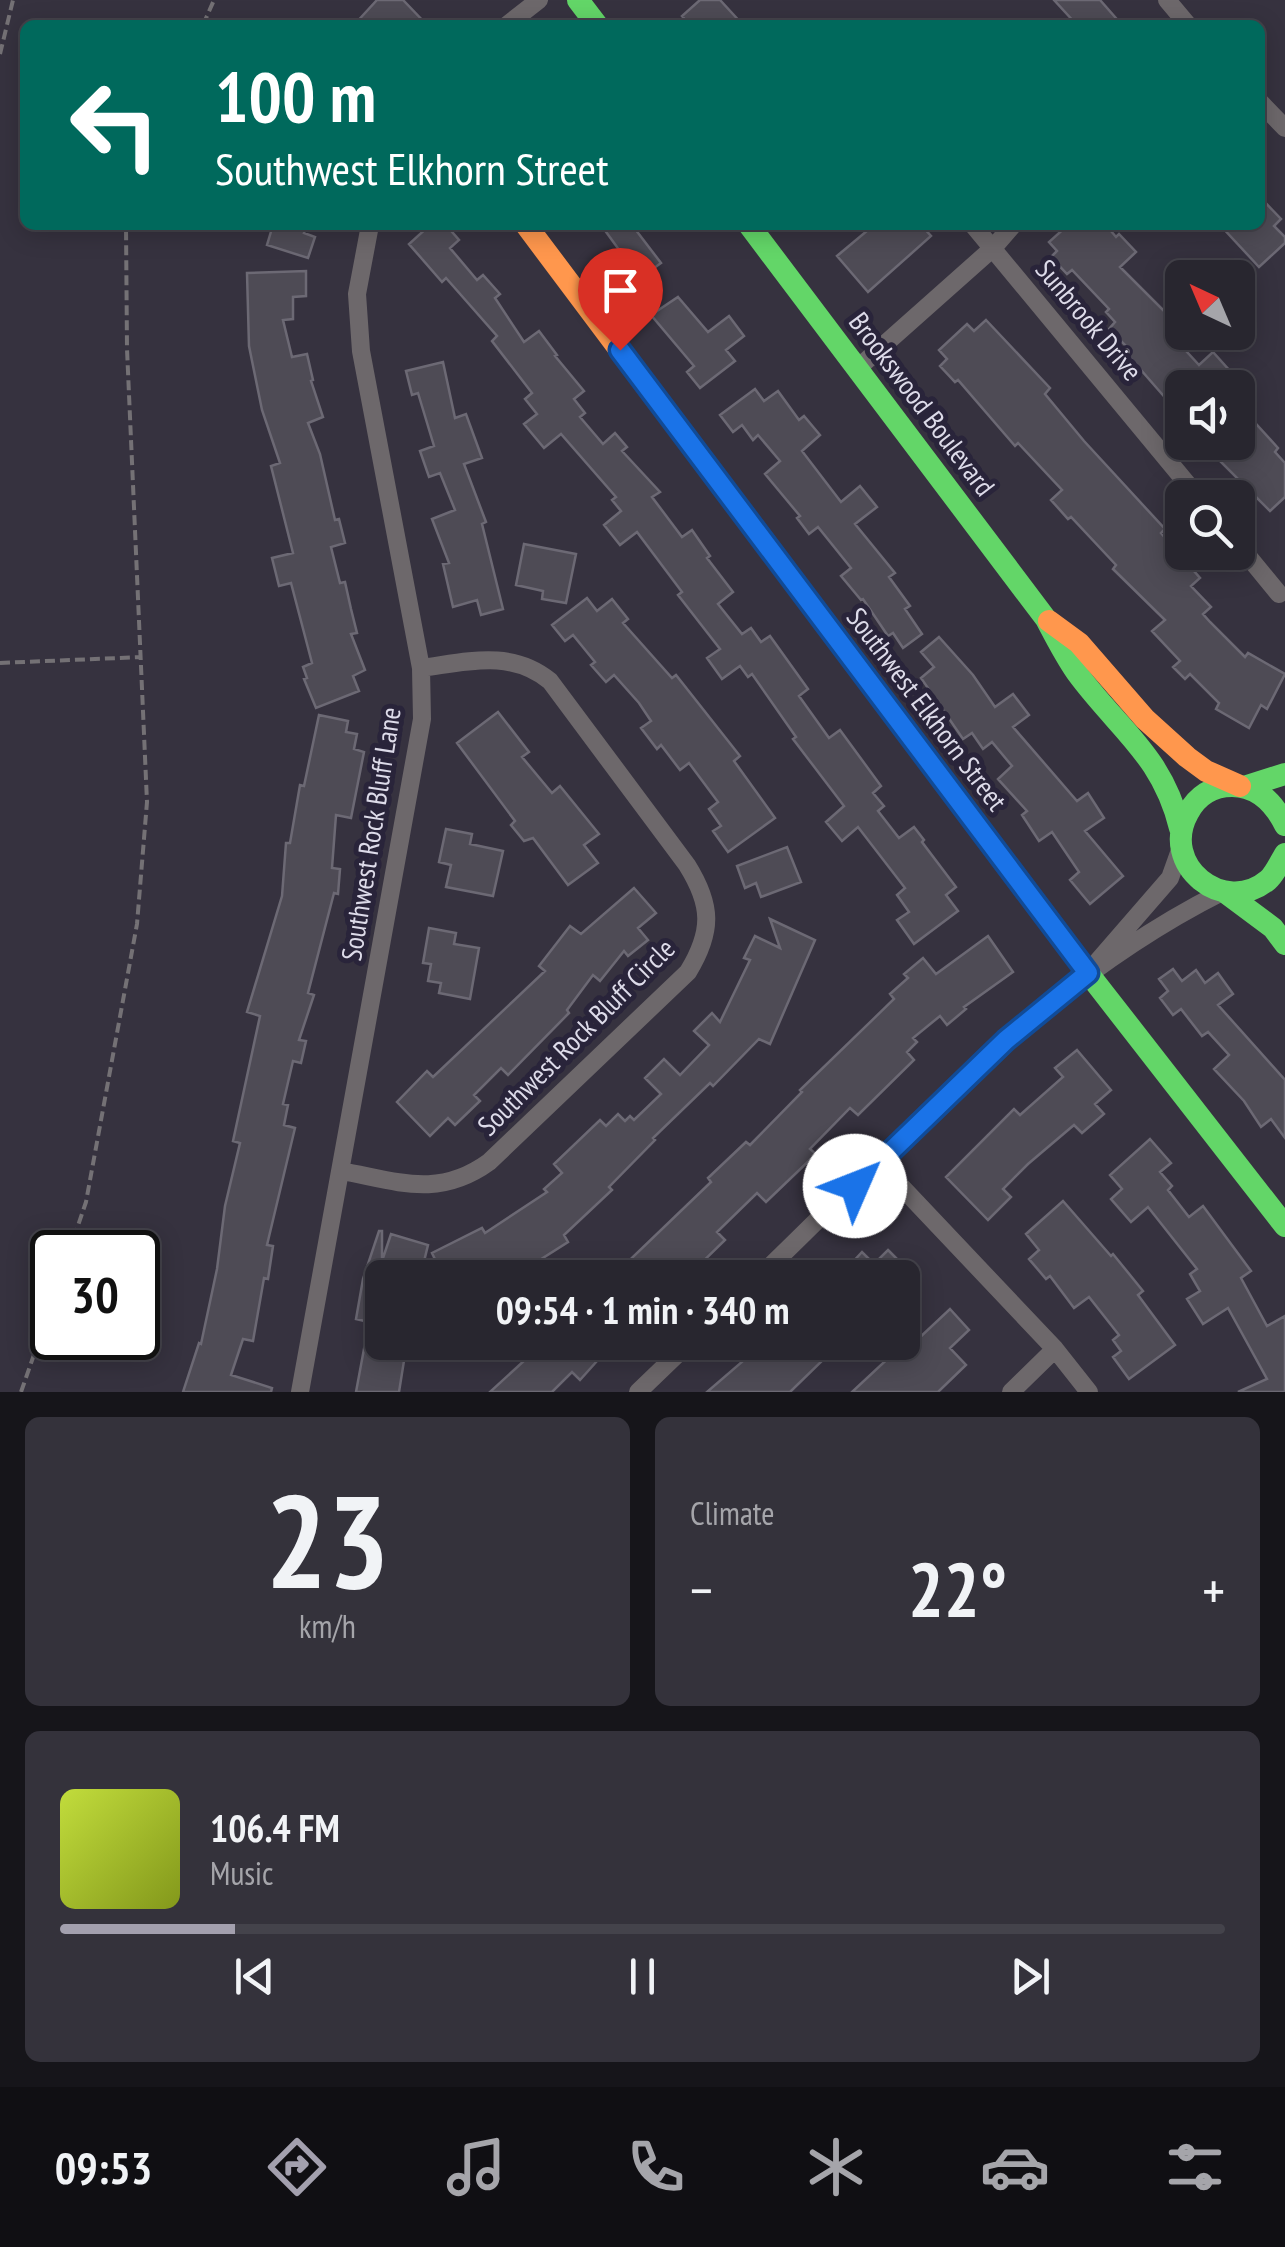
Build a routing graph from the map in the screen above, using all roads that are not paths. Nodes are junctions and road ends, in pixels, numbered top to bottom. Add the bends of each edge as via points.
1 (539, 0) edge
2 (1167, 0) edge
3 (513, 20) edge
4 (1184, 20) edge
5 (1265, 107) edge
6 (1285, 128) edge
7 (369, 230) edge
8 (530, 230) edge
9 (753, 230) edge
10 (977, 230) edge
11 (1009, 230) edge
12 (993, 248) junction
13 (858, 368) junction
14 (1184, 480) edge
15 (1255, 565) edge
16 (1279, 594) dead end
17 (1046, 619) junction
18 (421, 668) junction
19 (1285, 774) edge
20 (1242, 786) junction
21 (1285, 825) edge
22 (1180, 839) junction
23 (1284, 868) edge
24 (1224, 892) junction
25 (1285, 944) edge
26 (1088, 973) junction
27 (879, 1163) junction
28 (341, 1171) junction
29 (1285, 1226) edge
30 (777, 1260) edge
31 (1055, 1349) junction
32 (671, 1360) edge
33 (300, 1392) edge
34 (638, 1392) edge
35 (1011, 1392) edge
36 (1089, 1392) edge

1 - 3 street
2 - 4 street
5 - 6 street
7 - 18 street, Southwest Rock Bluff Lane via 356,294 361,351
8 - 26 street, Southwest Elkhorn Street
9 - 13 street, Brookswood Boulevard
10 - 12 street, Sunbrook Drive
11 - 12 street
12 - 13 street
12 - 14 street, Sunbrook Drive
13 - 17 street, Brookswood Boulevard
15 - 16 street
17 - 20 street, Brookswood Boulevard via 1079,643 1187,757
17 - 22 street, Brookswood Boulevard via 1064,656 1164,776 1176,800
18 - 28 street, Southwest Rock Bluff Lane via 422,719
18 - 28 street, Southwest Rock Bluff Circle via 514,661 550,682 687,864 702,894 707,927 688,972 470,1176 424,1186
19 - 20 street
20 - 21 street, Brookswood Boulevard via 1268,798
20 - 22 street via 1224,786 1196,800
22 - 24 street via 1185,865 1196,879
22 - 26 street via 1170,878
23 - 24 street via 1258,888
24 - 25 street
24 - 26 street
26 - 27 street via 1006,1040
26 - 29 street, Southwest Elkhorn Street
27 - 30 street
27 - 31 street
28 - 33 street, Southwest Rock Bluff Lane
31 - 35 street
31 - 36 street
32 - 34 street

